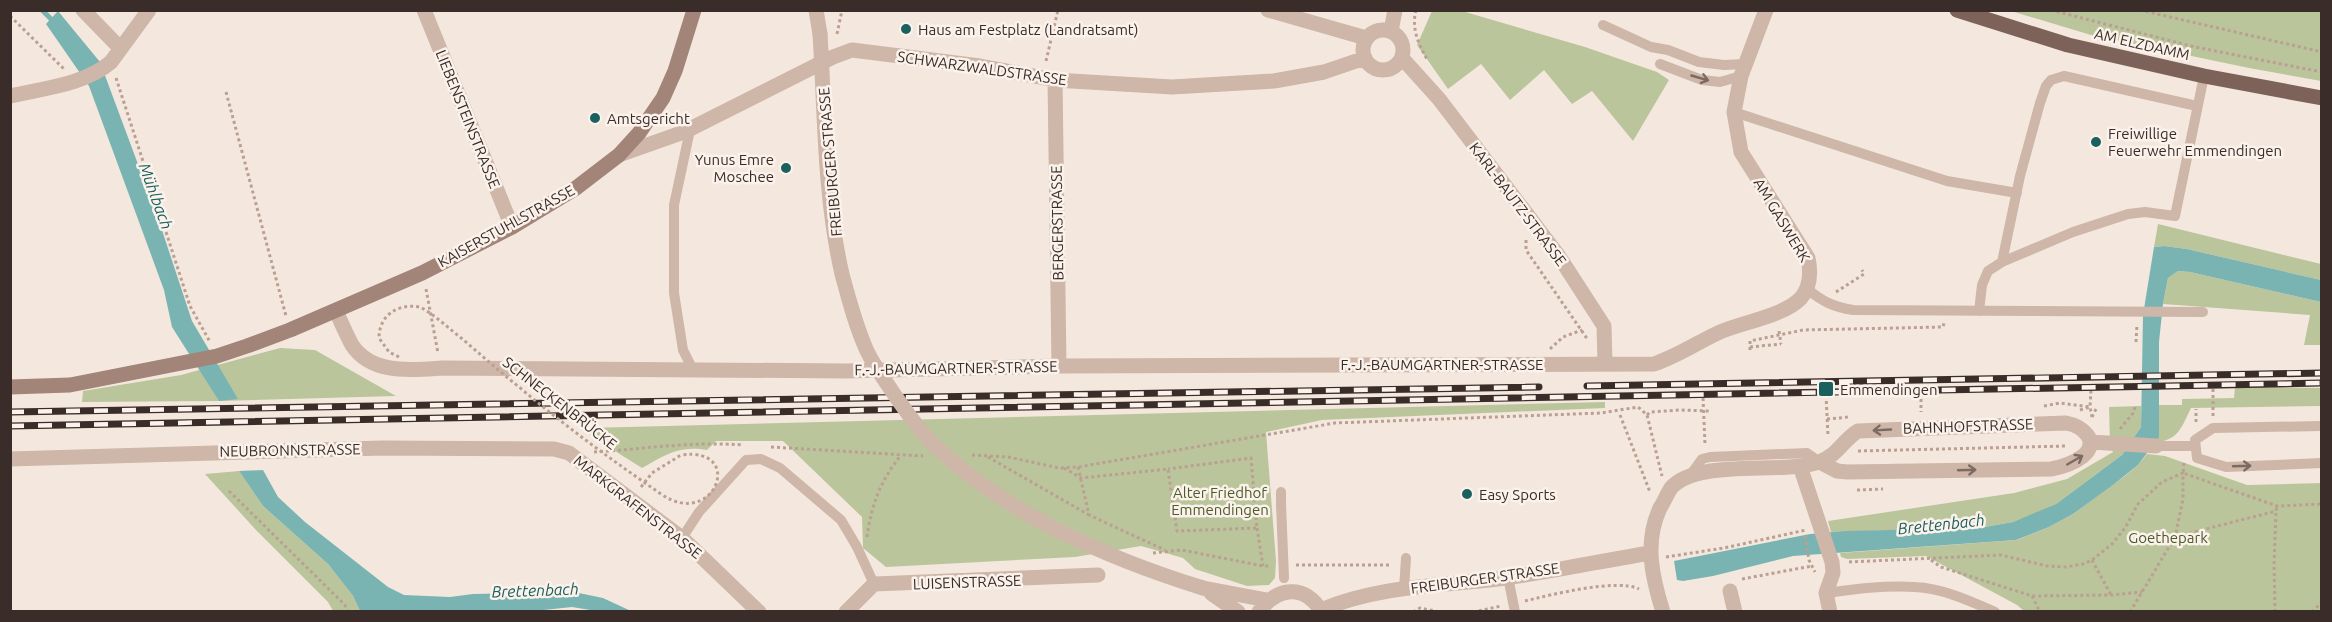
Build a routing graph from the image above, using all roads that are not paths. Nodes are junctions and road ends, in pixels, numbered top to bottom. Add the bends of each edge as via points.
1 (83, 10) edge
2 (149, 10) edge
3 (424, 10) edge
4 (1268, 10) edge
5 (1395, 10) edge
6 (1957, 10) edge
7 (815, 11) edge
8 (1762, 12) edge
9 (695, 13) edge
10 (1603, 25) dead end
11 (1391, 31) junction
12 (1366, 38) junction
13 (120, 48) junction
14 (1365, 58) junction
15 (1402, 58) junction
16 (1660, 64) dead end
17 (1743, 70) junction
18 (2204, 76) junction
19 (1049, 79) junction
20 (10, 96) edge
21 (2322, 98) edge
22 (2197, 106) junction
23 (1734, 112) junction
24 (690, 130) junction
25 (619, 155) junction
26 (2016, 193) junction
27 (512, 227) junction
28 (2002, 262) junction
29 (1807, 289) junction
30 (336, 311) junction
31 (1979, 311) junction
32 (2204, 312) dead end
33 (1605, 363) junction
34 (1059, 366) junction
35 (693, 370) junction
36 (10, 387) edge
37 (2322, 426) edge
38 (2090, 444) junction
39 (2156, 446) joint
40 (2194, 447) junction
41 (1844, 448) junction
42 (569, 453) joint
43 (10, 459) edge
44 (1820, 462) junction
45 (2322, 464) edge
46 (1800, 466) junction
47 (1848, 472) junction
48 (1689, 477) junction
49 (1281, 492) dead end
50 (682, 538) junction
51 (1651, 557) junction
52 (1406, 558) dead end
53 (1098, 575) dead end
54 (1508, 577) junction
55 (874, 585) junction
56 (1285, 585) junction
57 (1203, 588) junction
58 (1404, 589) junction
59 (1730, 591) road end
60 (1826, 592) junction
61 (1661, 605) edge
62 (1263, 606) edge
63 (1514, 608) edge
64 (1321, 611) edge
65 (759, 612) edge
66 (846, 612) edge
67 (1238, 612) edge
68 (1735, 612) edge
69 (1830, 612) edge
70 (1995, 612) edge

1 - 13 street
2 - 13 street
3 - 27 street, LIEBENSTEINSTRASSE
4 - 12 street
5 - 11 street
6 - 18 main road, AM ELZDAMM via 2068,45
7 - 57 street, FREIBURGER STRASSE, bridge via 820,34 832,214 840,261 855,320 885,382 933,444 1013,505 1054,529 1149,572
8 - 17 street, AM GASWERK
9 - 25 main road, KAISERSTUHLSTRASSE via 663,98
10 - 17 lane via 1651,47
11 - 12 street via 1381,29
11 - 15 street via 1402,42
12 - 14 street
13 - 20 street via 108,65 79,80
14 - 15 street via 1378,69 1398,64
14 - 19 street, SCHWARZWALDSTRASSE via 1323,72 1274,81 1172,87
15 - 33 street, KARL-BAUTZ-STRASSE via 1420,75 1527,213 1587,298 1604,326
16 -> 17 lane via 1702,80 1720,82
17 - 23 street, AM GASWERK
18 - 21 main road, AM ELZDAMM
18 - 22 lane
19 - 24 street, SCHWARZWALDSTRASSE via 852,50
19 - 34 street, BERGERSTRASSE
22 - 26 lane via 2058,76 2046,86 2040,102
22 - 28 lane via 2175,216 2128,214
23 - 26 lane via 1947,181
23 - 29 street, AM GASWERK via 1741,152 1808,258
24 - 25 street, SCHWARZWALDSTRASSE
24 - 35 lane via 674,205 674,293 683,350
25 - 27 main road, KAISERSTUHLSTRASSE via 576,188
26 - 28 lane
27 - 30 main road, KAISERSTUHLSTRASSE
28 - 31 lane via 1988,271
29 - 31 lane via 1836,308
29 - 33 street via 1789,308 1722,331 1669,359 1654,364
30 - 35 street, F.-J.-BAUMGARTNER-STRASSE via 353,346 387,369
30 - 36 main road, KAISERSTUHLSTRASSE via 217,356 70,385
31 - 32 lane
33 - 34 street, F.-J.-BAUMGARTNER-STRASSE
34 - 35 street, F.-J.-BAUMGARTNER-STRASSE
37 - 40 lane via 2212,428 2195,440
38 - 39 street
38 -> 41 street, BAHNHOFSTRASSE via 2088,435 2066,423 2002,426 1920,422 1858,431
47 -> 38 street via 2051,469 2081,457
39 - 40 lane
40 -> 45 lane via 2197,458 2226,467
41 - 44 street, BAHNHOFSTRASSE
41 - 47 street
42 - 43 street, NEUBRONNSTRASSE via 554,449 383,448
42 - 50 street, MARKGRAFENSTRASSE
44 - 46 street, BAHNHOFSTRASSE
44 - 47 street
44 - 48 lane via 1807,453 1710,457 1702,459
46 - 48 street, BAHNHOFSTRASSE via 1721,470
46 - 60 street via 1831,559 1833,573
48 - 51 street, BAHNHOFSTRASSE via 1679,481 1658,513 1650,538
49 - 56 lane, bridge
50 - 55 lane via 699,512 746,460 760,459 780,468 841,520
50 - 65 street, MARKGRAFENSTRASSE
51 - 54 street, FREIBURGER STRASSE
51 - 61 street, BAHNHOFSTRASSE
52 - 58 lane
53 - 55 street, LUISENSTRASSE
54 - 58 street, FREIBURGER STRASSE
54 - 63 lane
55 - 66 street
56 - 62 street
56 - 64 street via 1306,596
57 - 62 street, FREIBURGER STRASSE
57 - 67 street, FREIBURGER STRASSE
58 - 64 street, FREIBURGER STRASSE via 1349,599
59 - 68 street
60 - 69 street
60 - 70 lane via 1917,587 1959,597

